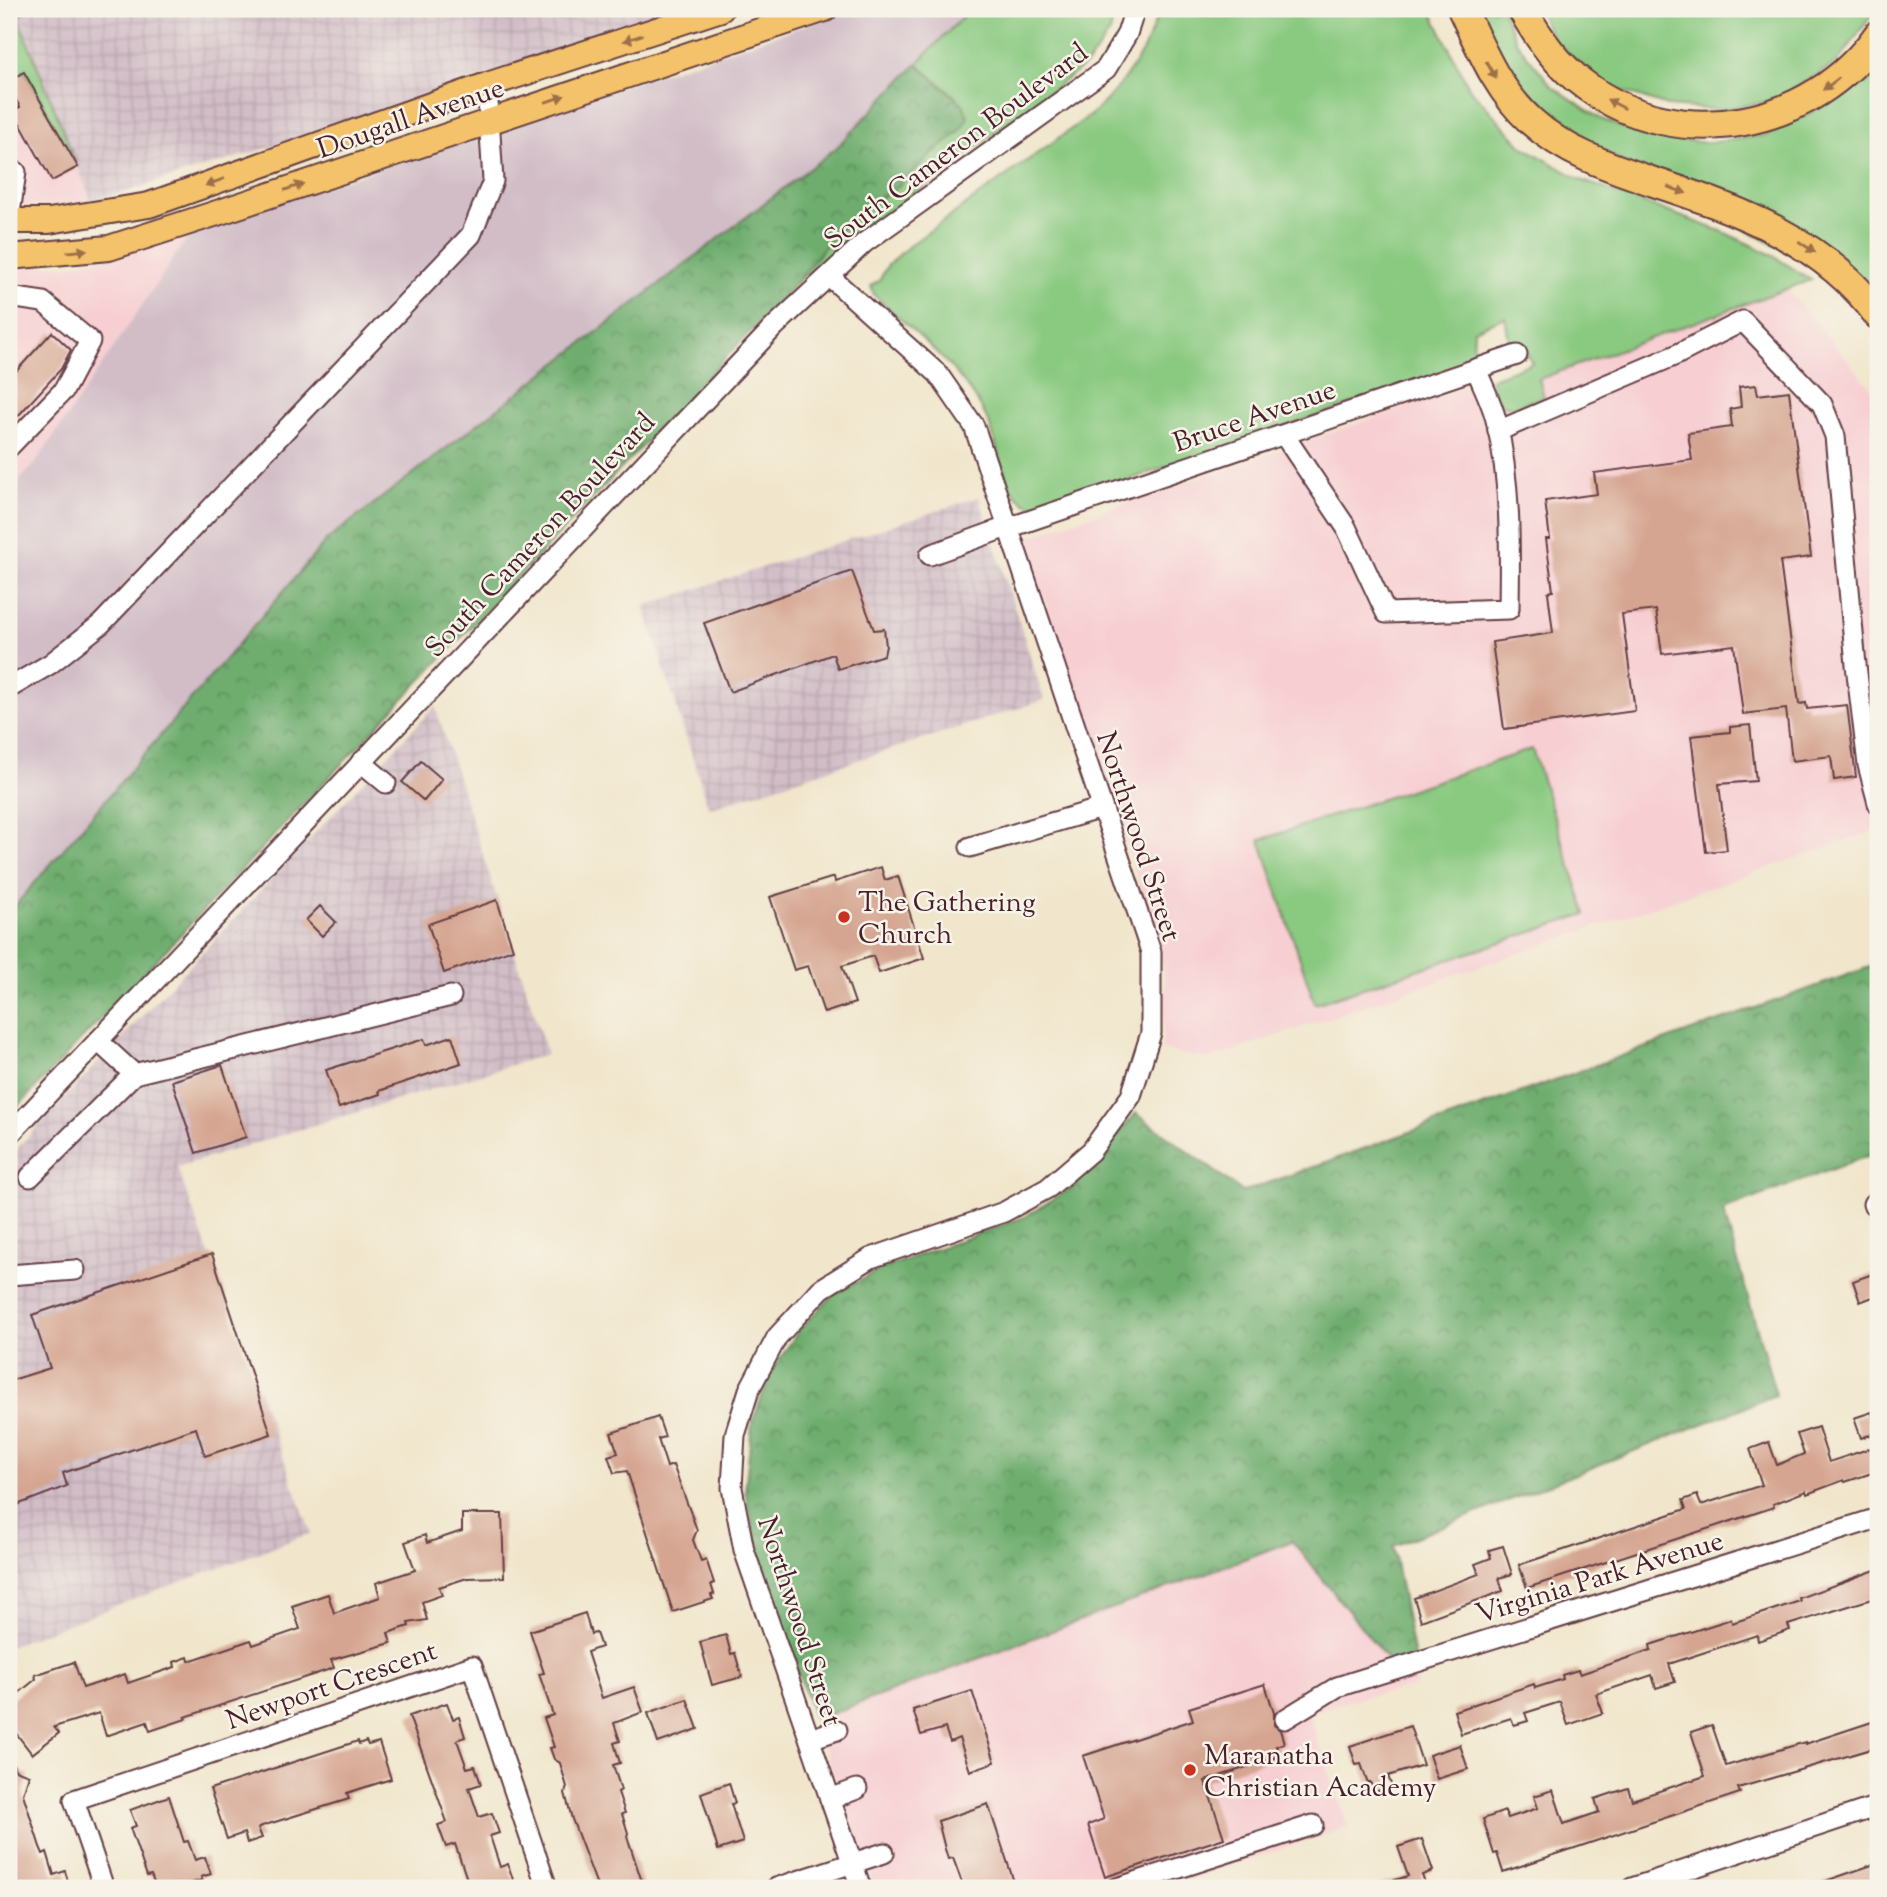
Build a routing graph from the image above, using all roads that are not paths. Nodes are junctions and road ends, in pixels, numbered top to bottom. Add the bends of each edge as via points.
1 (721, 9) edge
2 (825, 9) edge
3 (1135, 9) edge
4 (1462, 9) edge
5 (1522, 9) edge
6 (1878, 35) edge
7 (487, 85) junction
8 (490, 121) junction
9 (16, 172) dead end
10 (9, 220) edge
11 (9, 257) edge
12 (829, 276) junction
13 (9, 297) edge
14 (1878, 315) edge
15 (1517, 355) dead end
16 (1476, 369) junction
17 (1498, 431) junction
18 (1284, 435) junction
19 (9, 447) edge
20 (1008, 528) junction
21 (930, 555) dead end
22 (9, 688) edge
23 (361, 762) junction
24 (386, 783) dead end
25 (1878, 803) edge
26 (1102, 808) junction
27 (970, 848) dead end
28 (451, 996) dead end
29 (98, 1041) junction
30 (134, 1074) junction
31 (9, 1135) edge
32 (30, 1177) dead end
33 (75, 1270) dead end
34 (9, 1275) edge
35 (1878, 1518) edge
36 (1285, 1719) dead end
37 (837, 1730) dead end
38 (810, 1739) junction
39 (857, 1789) dead end
40 (831, 1799) junction
41 (1878, 1806) edge
42 (1312, 1825) dead end
43 (884, 1853) dead end
44 (853, 1863) junction
45 (104, 1888) edge
46 (547, 1888) edge
47 (776, 1888) edge
48 (862, 1888) edge
49 (1117, 1888) edge
50 (1632, 1888) edge

1 -> 7 main road, Dougall Avenue
8 -> 2 main road, Dougall Avenue
3 - 12 street, South Cameron Boulevard via 1127,34 1106,69 864,243
4 -> 14 highway via 1497,80 1550,137 1597,162 1706,199 1788,236 1840,273
6 -> 5 highway via 1841,76 1804,102 1737,124 1693,125 1626,109 1587,87 1551,54
7 - 8 street
7 -> 10 main road, Dougall Avenue via 149,205 48,221
11 -> 8 main road, Dougall Avenue via 109,248
8 - 22 street via 493,181 471,235 101,624 50,664
9 - 10 street
12 - 20 street, Northwood Street via 938,374 974,426
12 - 23 street, South Cameron Boulevard via 775,326
13 - 19 street via 43,302 90,341 64,390
15 - 16 street, Bruce Avenue
16 - 17 street
16 - 18 street, Bruce Avenue
17 - 18 street via 1510,526 1508,609 1385,613 1346,527
17 - 25 street via 1676,355 1743,321 1822,404 1835,436 1856,665 1868,765
18 - 20 street, Bruce Avenue
20 - 21 street, Bruce Avenue
20 - 26 street, Northwood Street
23 - 24 street
23 - 29 street, South Cameron Boulevard
26 - 27 street
26 - 38 street, Northwood Street via 1151,952 1151,1033 1131,1096 1091,1151 1048,1188 1004,1212 871,1258 821,1289 777,1336 749,1390 735,1435 732,1488 744,1550
28 - 30 street
29 - 30 street
29 - 31 street, South Cameron Boulevard
30 - 32 street
33 - 34 street
35 - 36 street, Virginia Park Avenue via 1336,1687
37 - 38 street
38 - 40 street, Northwood Street
39 - 40 street
40 - 44 street, Northwood Street
41 - 50 street
42 - 49 street
43 - 44 street
44 - 47 street
44 - 48 street, Northwood Street
45 - 46 street, Newport Crescent via 74,1800 472,1666

